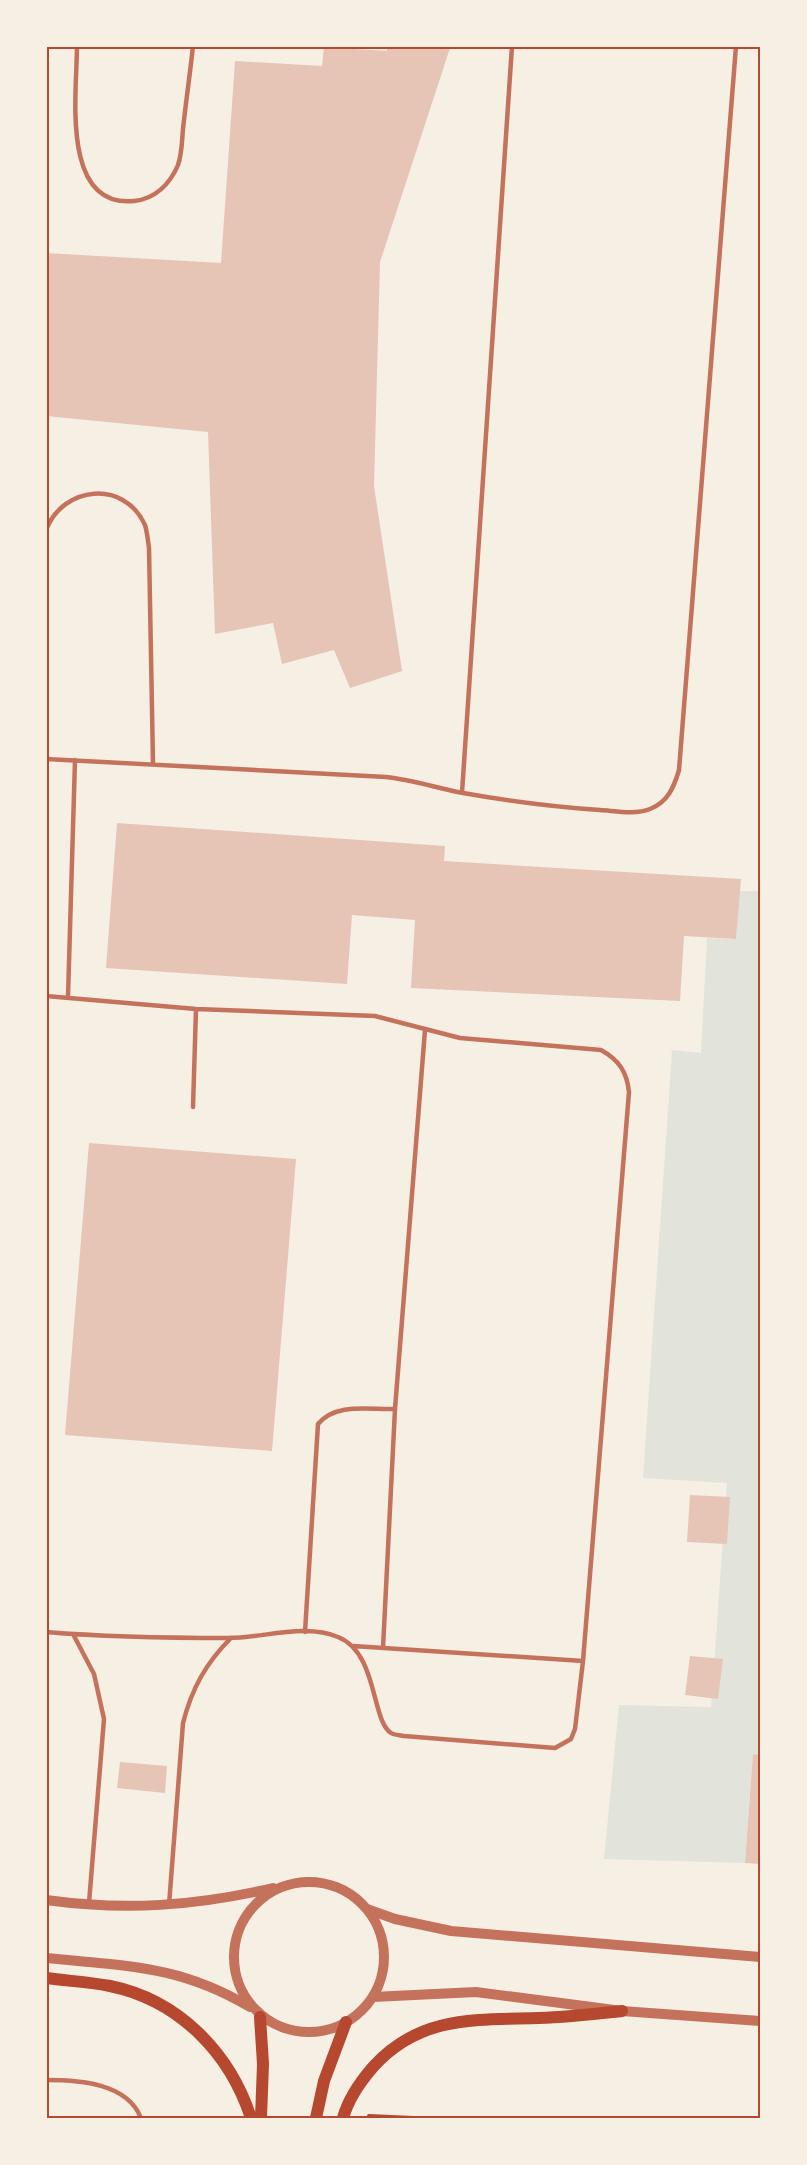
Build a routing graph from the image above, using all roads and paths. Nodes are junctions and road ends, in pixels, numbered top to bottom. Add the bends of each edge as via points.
1 (77, 46) edge
2 (193, 46) edge
3 (512, 46) edge
4 (736, 46) edge
5 (46, 530) edge
6 (46, 759) edge
7 (75, 760) junction
8 (153, 763) junction
9 (462, 793) junction
10 (46, 996) edge
11 (68, 997) junction
12 (196, 1009) junction
13 (426, 1029) junction
14 (193, 1107) dead end
15 (395, 1409) junction
16 (46, 1632) edge
17 (305, 1632) junction
18 (73, 1634) junction
19 (231, 1638) junction
20 (353, 1646) junction
21 (383, 1648) junction
22 (583, 1661) junction
23 (282, 1886) junction
24 (46, 1900) edge
25 (89, 1906) junction
26 (169, 1906) junction
27 (368, 1909) junction
28 (760, 1957) edge
29 (46, 1958) edge
30 (46, 1978) edge
31 (373, 1998) junction
32 (622, 2011) junction
33 (257, 2013) junction
34 (760, 2020) edge
35 (346, 2022) junction
36 (46, 2080) edge
37 (344, 2116) edge
38 (141, 2118) edge
39 (250, 2118) edge
40 (261, 2118) edge
41 (316, 2118) edge
42 (414, 2118) edge

1 - 2 lane via 78,152 83,172 95,189 113,199 134,201 154,195 170,181 179,162
3 - 9 lane
4 - 9 lane via 679,770 674,786 664,801 649,810 633,812
5 - 8 lane via 52,517 68,501 90,493 112,495 132,506 145,525 149,548
6 - 7 lane
7 - 8 lane
7 - 11 lane
8 - 9 lane via 386,777
10 - 11 lane
11 - 12 lane
12 - 13 lane via 375,1016
12 - 14 lane
13 - 15 lane
13 - 22 lane via 496,1043 601,1050 618,1062 628,1079
15 - 17 lane via 335,1410 318,1424
15 - 21 lane
16 - 18 lane
17 - 19 lane
17 - 20 lane via 322,1632
18 - 19 lane
18 - 25 lane via 94,1674 104,1719
19 - 26 lane via 199,1676 183,1723
20 - 21 lane
20 - 22 lane via 373,1683 383,1724 391,1733 555,1748 571,1739 575,1729
21 - 22 lane
23 - 26 street
23 - 27 street via 300,1882 337,1887
23 - 33 street via 248,1912 238,1931 235,1973 242,1993
24 - 25 street
25 - 26 street
27 - 28 street via 451,1931
27 - 31 street via 383,1942 381,1980
29 - 33 street via 172,1972 201,1981
30 - 39 main road via 110,1986 168,2009 193,2027 220,2058 232,2074
31 - 32 street via 476,1992
31 - 35 street
32 - 34 street
32 - 37 main road via 441,2024 410,2036 384,2055 362,2079
33 - 35 street via 286,2030 306,2033
33 - 40 main road via 263,2064
35 - 41 main road via 327,2071
36 - 38 lane via 108,2087 125,2097
37 - 42 path

